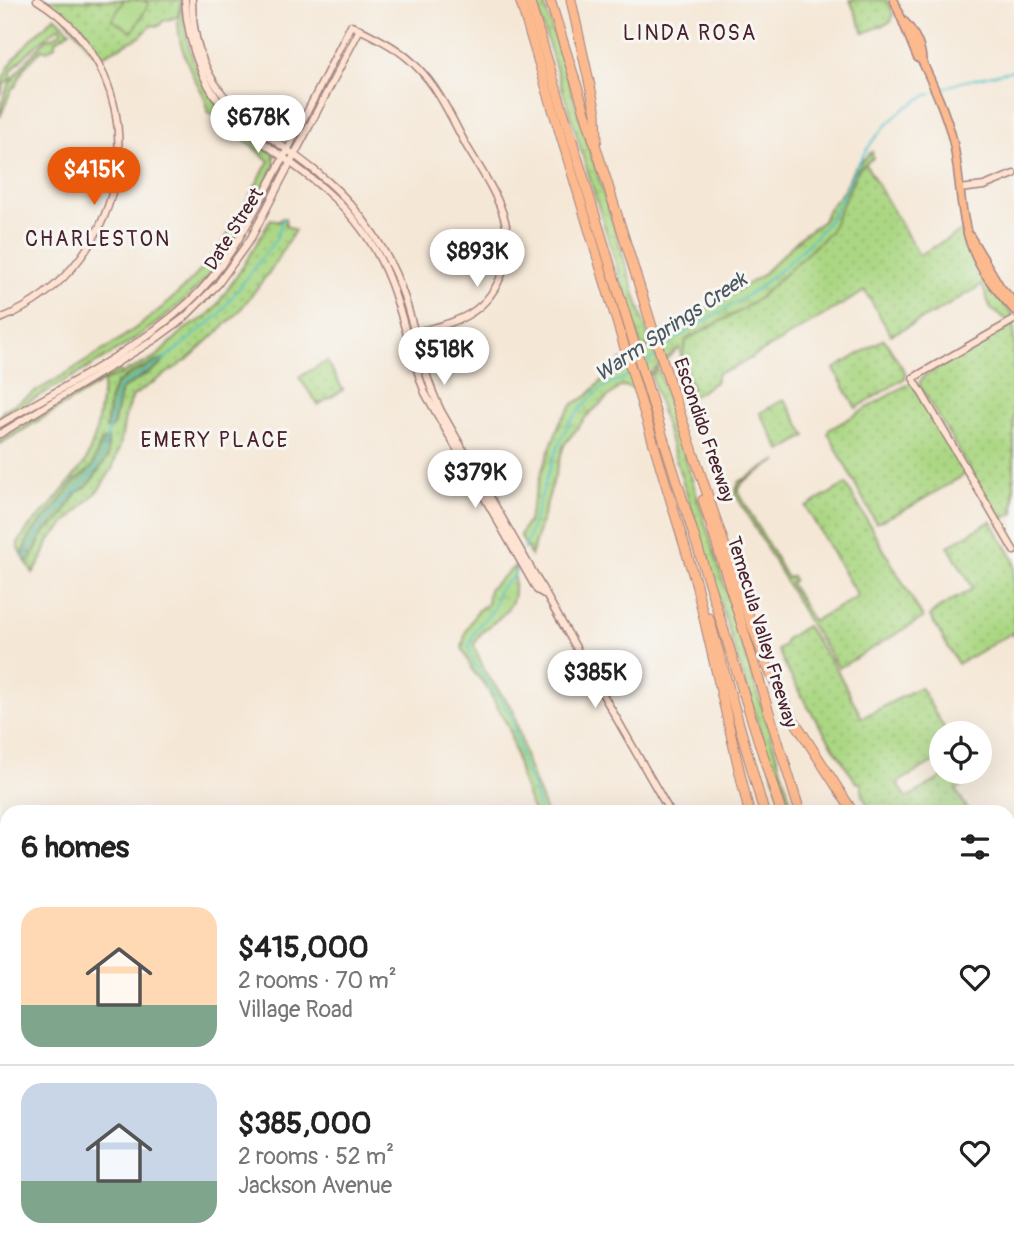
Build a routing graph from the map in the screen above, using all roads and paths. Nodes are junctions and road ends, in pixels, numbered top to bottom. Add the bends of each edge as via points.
1 (37, 0) edge
2 (185, 0) edge
3 (192, 0) edge
4 (520, 0) edge
5 (530, 0) edge
6 (550, 0) edge
7 (571, 0) edge
8 (894, 0) edge
9 (360, 29) junction
10 (597, 152) junction
11 (286, 154) junction
12 (293, 159) junction
13 (1014, 174) edge
14 (960, 189) junction
15 (349, 213) junction
16 (374, 236) junction
17 (970, 236) junction
18 (1014, 302) edge
19 (1014, 310) edge
20 (0, 319) edge
21 (1014, 320) edge
22 (413, 332) junction
23 (669, 381) junction
24 (646, 398) junction
25 (438, 412) junction
26 (0, 424) edge
27 (0, 434) edge
28 (1014, 551) edge
29 (696, 584) junction
30 (753, 724) junction
31 (666, 805) edge
32 (748, 805) edge
33 (762, 805) edge
34 (773, 805) edge
35 (778, 805) edge
36 (798, 805) edge
37 (848, 805) edge

1 - 20 main road via 76,33 103,76 116,116 116,173 103,223 80,261 36,301
2 - 11 main road via 191,41 211,89 241,125
3 - 11 main road via 200,51 221,93
4 - 24 highway
5 - 24 highway, Escondido Freeway via 634,342
6 - 10 highway, Escondido Freeway
7 - 10 highway via 596,113
8 - 14 main road via 938,98 952,139
9 - 11 main road, Date Street via 351,24
9 - 12 main road, Date Street
9 - 22 main road via 399,51 426,77 498,202 506,226 503,273 483,303 462,319
10 - 23 highway, Escondido Freeway
11 - 12 main road
11 - 26 main road, Date Street via 231,253 190,302 139,340
12 - 15 main road
12 - 16 main road via 343,196
12 - 27 main road, Date Street via 242,252 184,318 134,354
13 - 14 main road via 984,186
14 - 17 main road
15 - 16 main road
15 - 25 main road via 375,249 392,284 414,361
16 - 22 main road via 397,279
17 - 18 main road
17 - 19 main road via 982,269
21 - 28 main road via 913,378
22 - 25 main road
23 - 36 highway, Temecula Valley Freeway
23 - 37 highway, Escondido Freeway via 767,666 797,727
24 - 29 highway
24 - 30 highway, Escondido Freeway
25 - 31 main road via 537,590 544,594
29 - 32 highway
29 - 33 highway via 714,631
30 - 34 highway
30 - 35 highway, Temecula Valley Freeway

